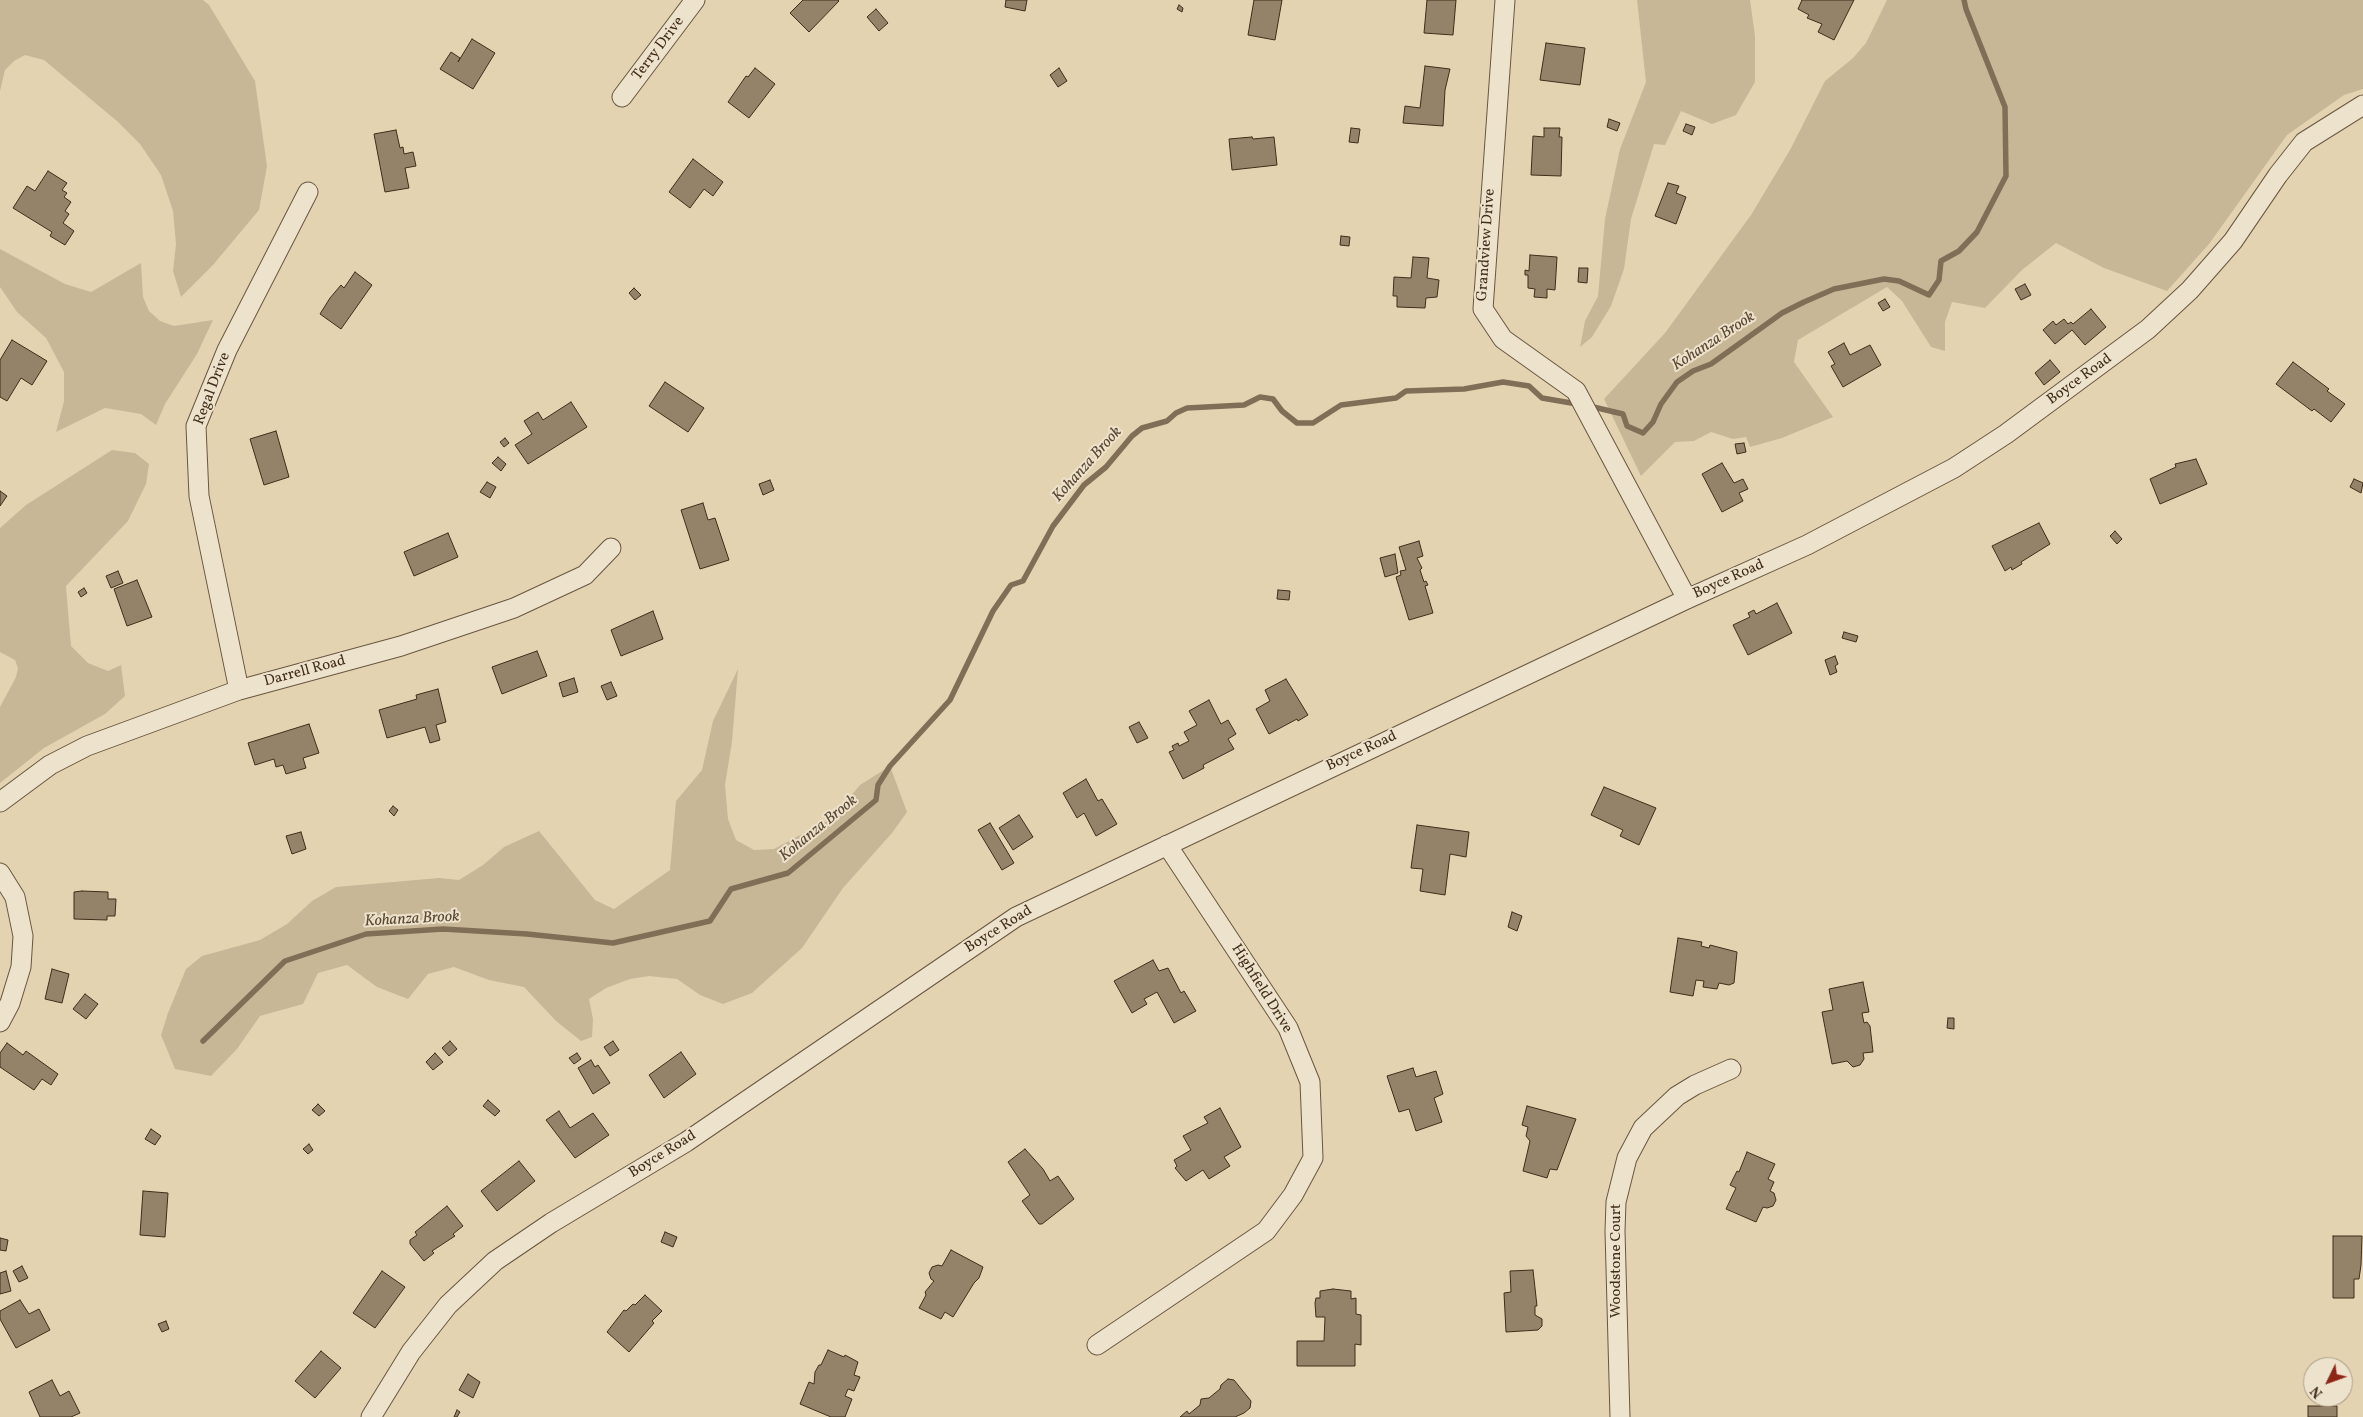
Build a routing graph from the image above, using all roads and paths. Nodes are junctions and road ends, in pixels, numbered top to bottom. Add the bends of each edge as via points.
1 (695, 0) edge
2 (1505, 0) edge
3 (622, 98) dead end
4 (2363, 105) edge
5 (308, 192) dead end
6 (611, 548) dead end
7 (1687, 599) junction
8 (239, 690) junction
9 (0, 802) edge
10 (1167, 845) junction
11 (0, 873) edge
12 (0, 1022) edge
13 (1732, 1069) dead end
14 (1097, 1345) dead end
15 (370, 1417) edge
16 (1620, 1417) edge

1 - 3 street, Terry Drive
2 - 7 street, Grandview Drive via 1483,309 1503,339 1576,391
4 - 7 street, Boyce Road via 2304,142 2233,241 2190,290 2148,329 2104,363 1954,468 1807,545
5 - 8 street, Regal Drive via 227,350 196,426 199,496
6 - 8 street, Darrell Road via 585,575 514,608 401,646
7 - 10 street, Boyce Road
8 - 9 street, Darrell Road via 87,746 50,765
10 - 14 street, Highfield Drive via 1288,1028 1310,1082 1313,1158 1293,1195 1266,1231
10 - 15 street, Boyce Road via 1016,917 686,1142 551,1223 495,1261 448,1305 411,1352
11 - 12 street via 15,897 23,936 21,967 10,1003
13 - 16 street, Woodstone Court via 1677,1096 1643,1128 1627,1158 1616,1202 1615,1230

